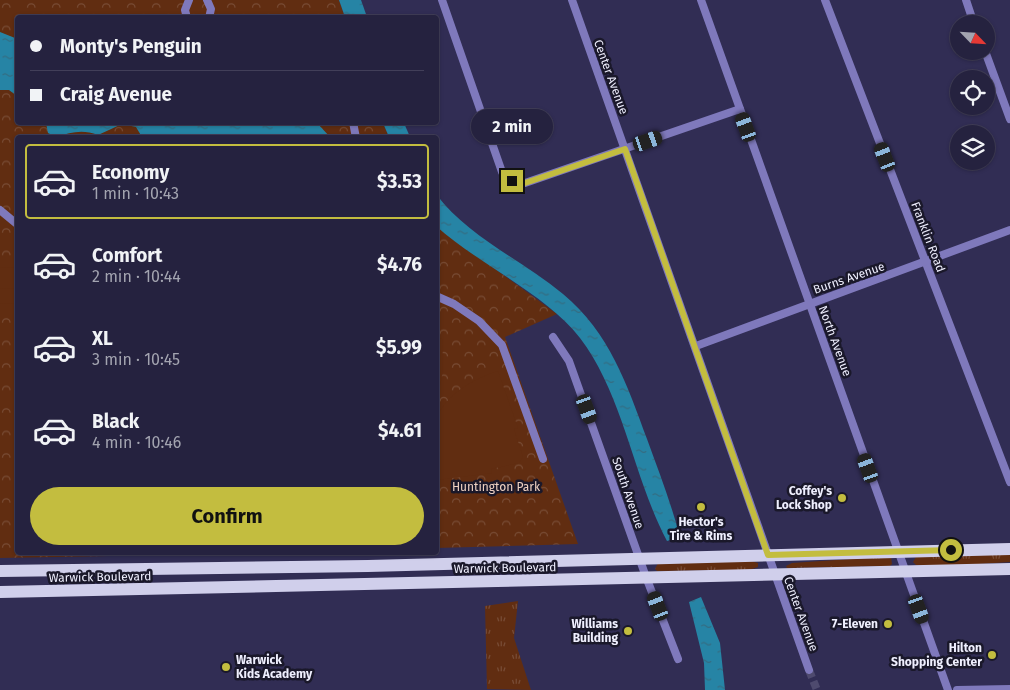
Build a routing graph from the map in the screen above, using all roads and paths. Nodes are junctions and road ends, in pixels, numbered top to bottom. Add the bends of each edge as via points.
1 (189, 0) edge
2 (207, 0) edge
3 (442, 0) edge
4 (572, 0) edge
5 (701, 0) edge
6 (824, 0) edge
7 (966, 0) edge
8 (186, 15) edge
9 (210, 15) edge
10 (971, 15) edge
11 (988, 60) edge
12 (740, 109) junction
13 (1010, 119) edge
14 (625, 149) junction
15 (0, 210) edge
16 (15, 222) edge
17 (1010, 230) edge
18 (925, 262) junction
19 (439, 298) edge
20 (809, 304) junction
21 (553, 337) dead end
22 (696, 346) junction
23 (543, 459) dead end
24 (1010, 482) edge
25 (1010, 549) edge
26 (898, 552) junction
27 (768, 555) junction
28 (640, 558) junction
29 (467, 563) junction
30 (368, 566) junction
31 (1010, 569) edge
32 (128, 570) junction
33 (0, 571) edge
34 (905, 571) junction
35 (775, 575) junction
36 (646, 577) junction
37 (468, 583) junction
38 (368, 585) junction
39 (129, 590) junction
40 (0, 592) edge
41 (678, 659) dead end
42 (809, 670) tunnel mouth
43 (1010, 689) edge
44 (948, 690) edge
45 (957, 690) edge

1 - 8 street
2 - 9 street via 212,9
3 - 14 street via 502,172 512,181 525,183
4 - 14 street, Center Avenue
5 - 12 street, North Avenue
6 - 18 street, Franklin Road
7 - 10 street
11 - 13 street
12 - 14 street
12 - 20 street, North Avenue
14 - 22 street, Center Avenue
15 - 16 street
17 - 18 street, Burns Avenue
18 - 20 street, Burns Avenue
18 - 24 street, Franklin Road
19 - 23 street via 481,322 502,345
20 - 22 street, Burns Avenue
20 - 26 street, North Avenue
21 - 28 street, South Avenue via 569,360
22 - 27 street, Center Avenue
25 - 26 main road, Warwick Boulevard
26 - 27 main road, Warwick Boulevard
26 - 34 street, North Avenue
27 - 28 main road, Warwick Boulevard
27 - 35 street, Center Avenue
28 - 29 main road, Warwick Boulevard
28 - 36 street, South Avenue
29 - 30 main road, Warwick Boulevard
29 - 37 main road
30 - 32 main road, Warwick Boulevard
30 - 38 main road
31 - 34 main road, Warwick Boulevard
32 - 33 main road, Warwick Boulevard
32 - 39 main road
34 - 35 main road, Warwick Boulevard
34 - 44 street, North Avenue
35 - 36 main road, Warwick Boulevard
35 - 42 street, Center Avenue
36 - 37 main road, Warwick Boulevard
36 - 41 street, South Avenue
37 - 38 main road, Warwick Boulevard
38 - 39 main road, Warwick Boulevard
39 - 40 main road, Warwick Boulevard
43 - 45 street

